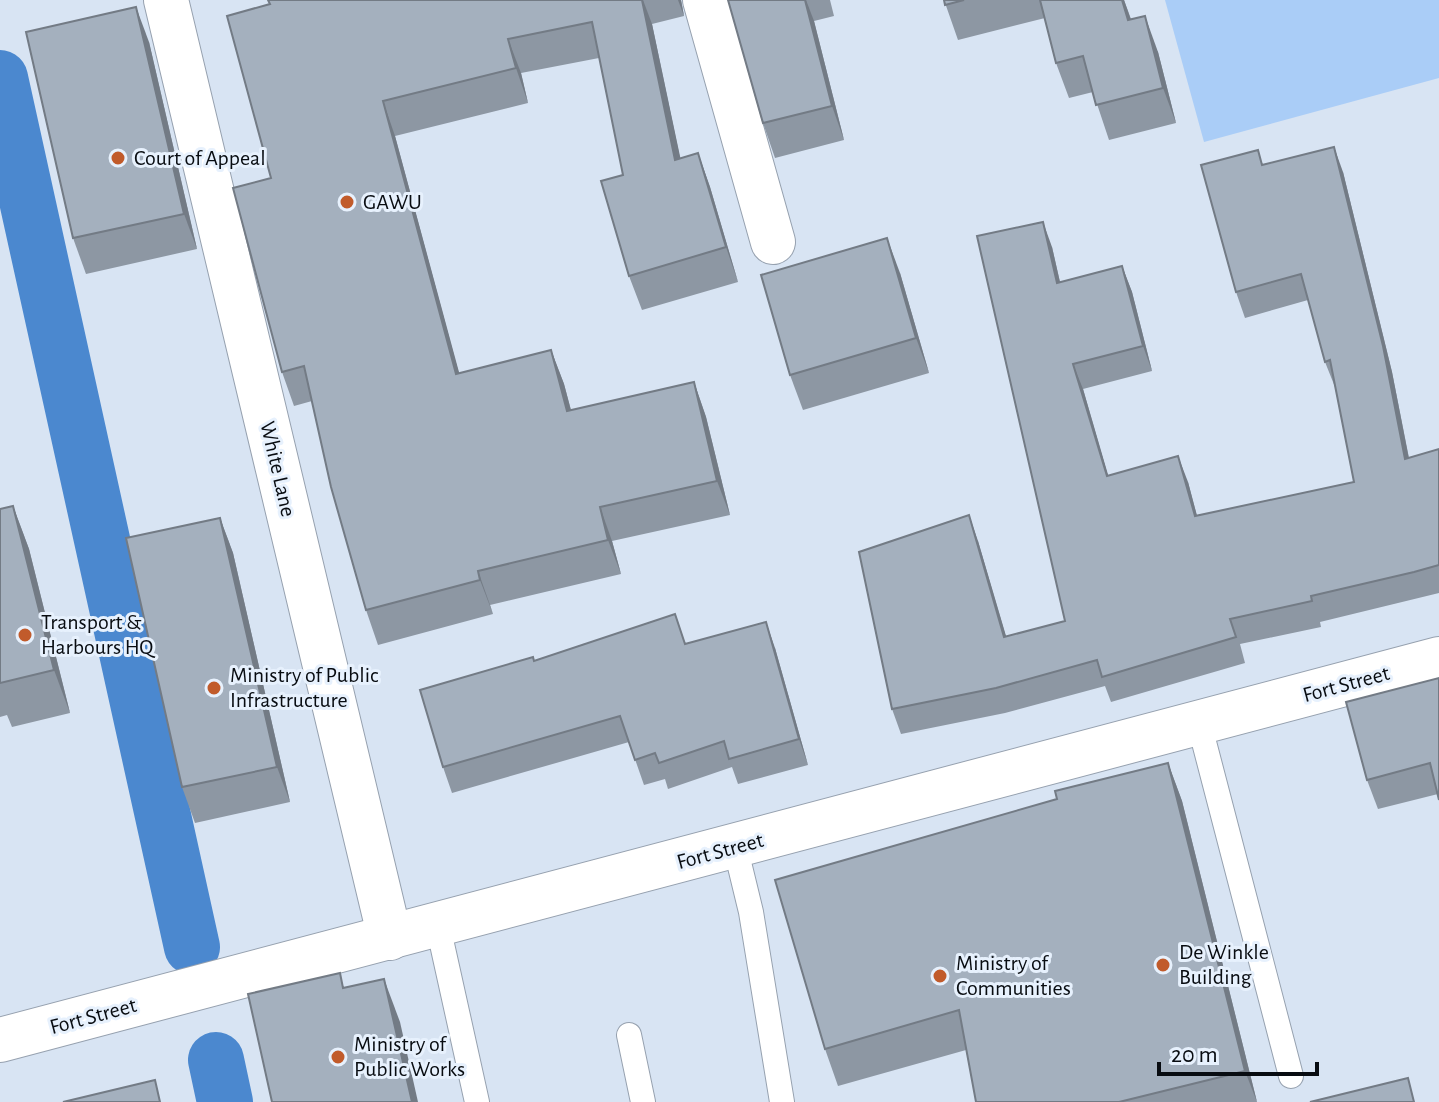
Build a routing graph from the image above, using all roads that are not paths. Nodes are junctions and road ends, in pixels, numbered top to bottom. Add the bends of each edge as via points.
1 (166, 0) edge
2 (705, 0) edge
3 (773, 242) dead end
4 (1439, 659) edge
5 (1199, 723) junction
6 (735, 846) junction
7 (438, 926) junction
8 (390, 938) junction
9 (629, 1035) dead end
10 (0, 1040) edge
11 (1291, 1076) dead end
12 (477, 1102) edge
13 (643, 1102) edge
14 (782, 1102) edge

1 - 8 street, White Lane
2 - 3 street
4 - 5 street, Fort Street
5 - 6 street, Fort Street
5 - 11 lane
6 - 7 street, Fort Street
6 - 14 lane
7 - 8 street, Fort Street
7 - 12 lane
8 - 10 street, Fort Street
9 - 13 lane

